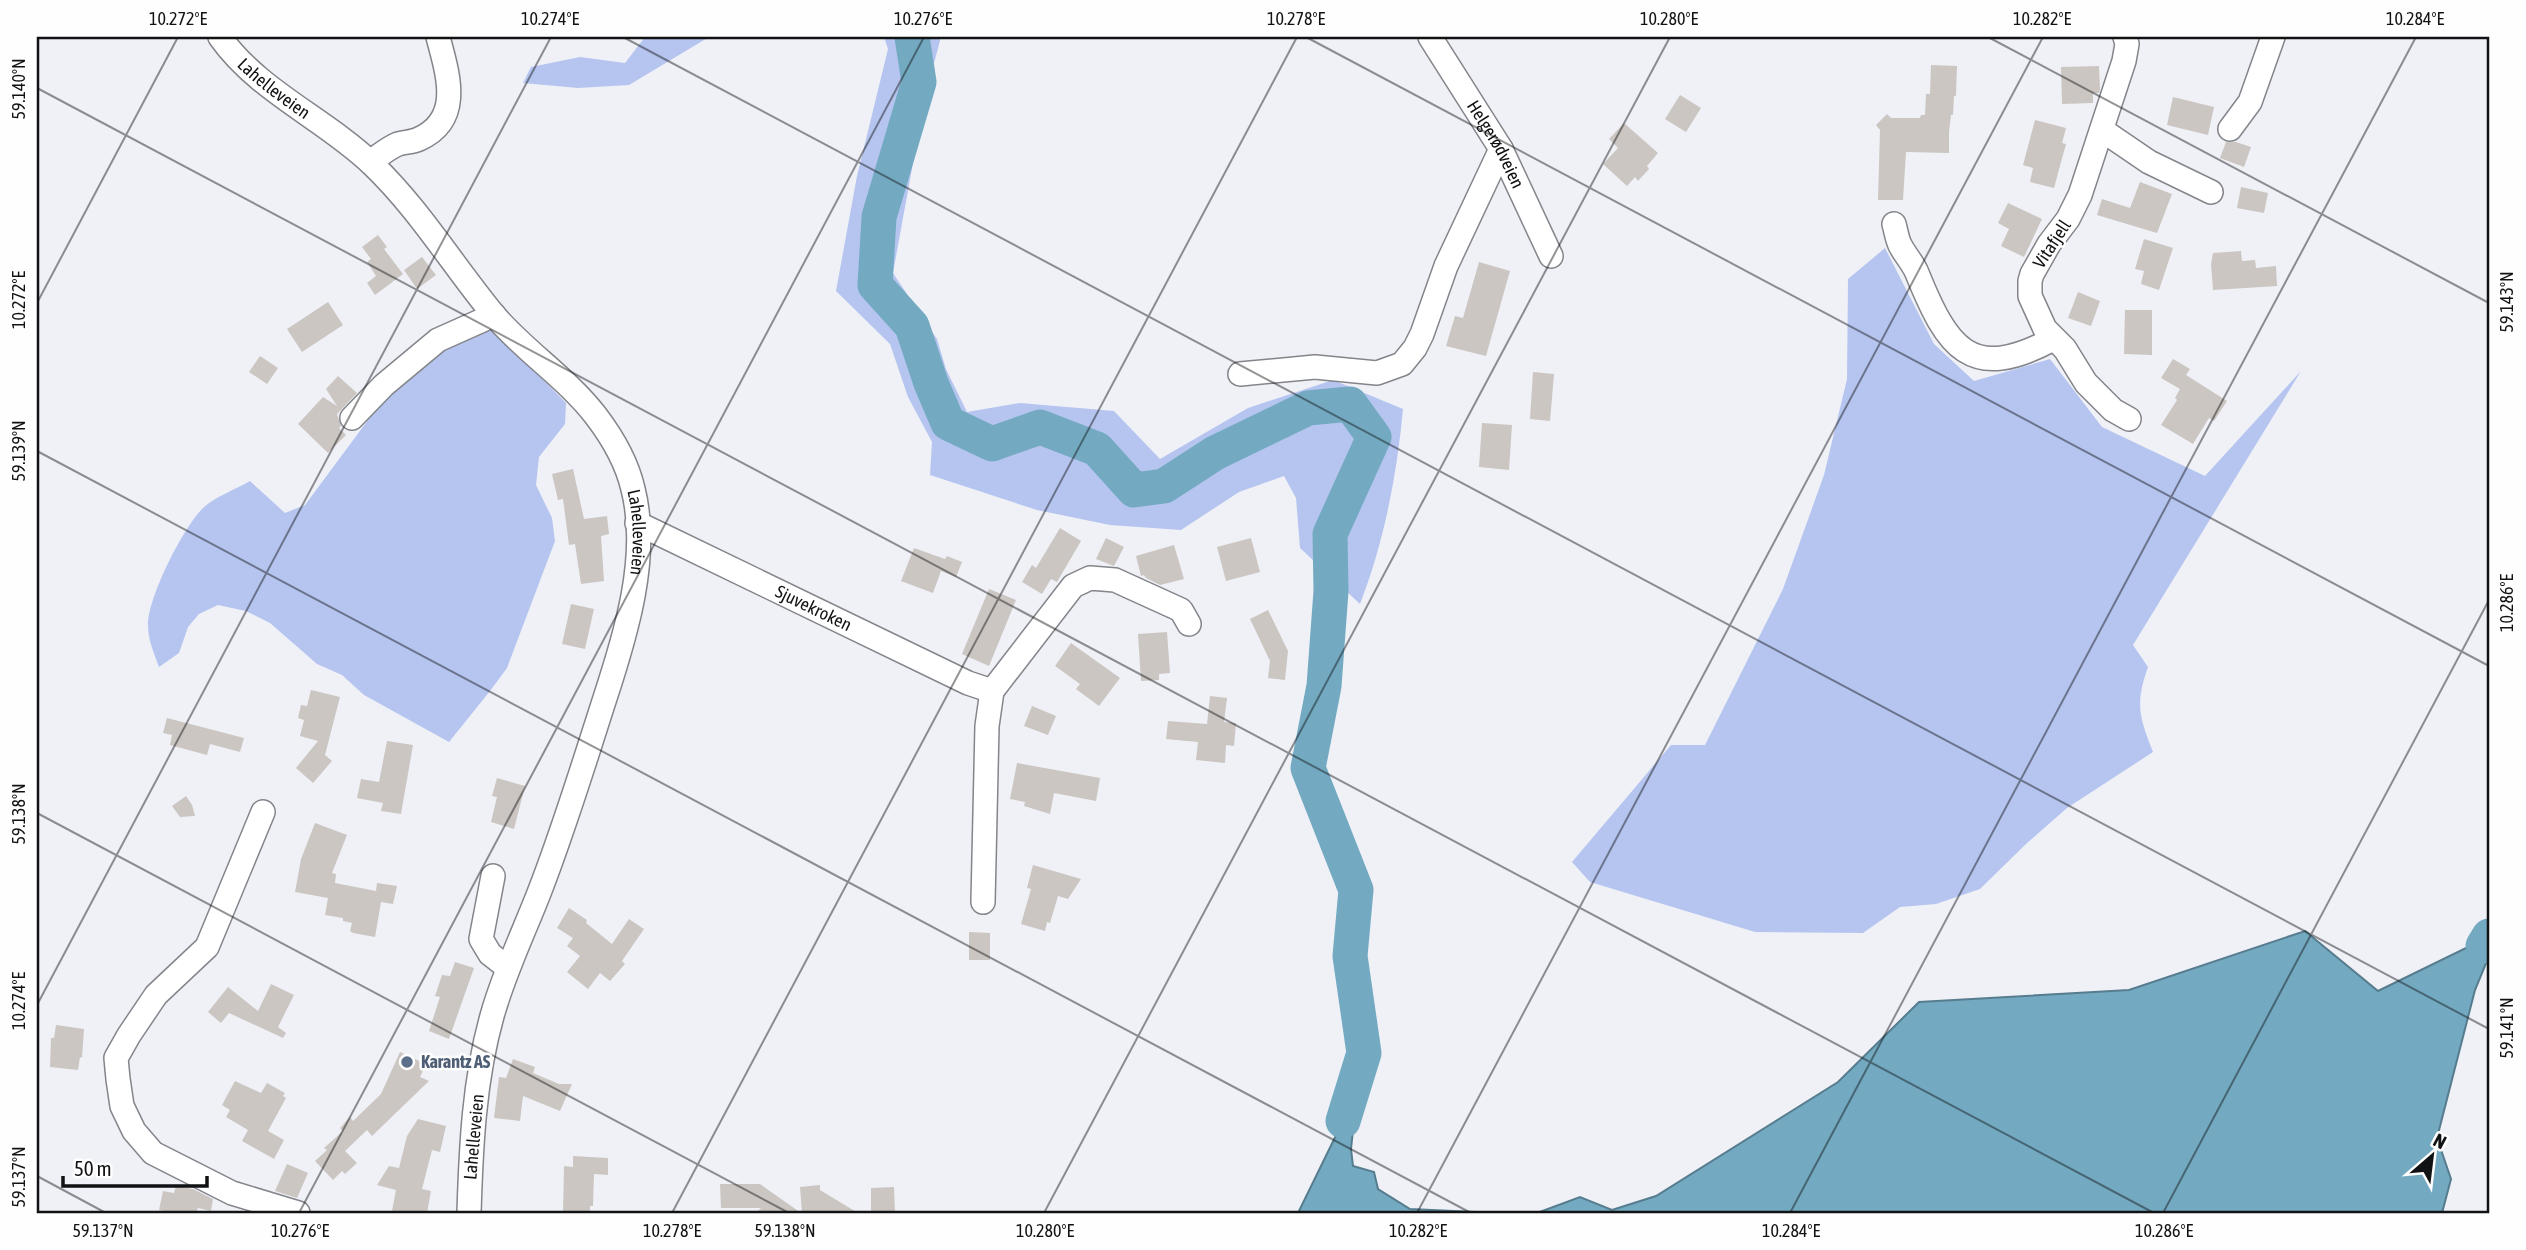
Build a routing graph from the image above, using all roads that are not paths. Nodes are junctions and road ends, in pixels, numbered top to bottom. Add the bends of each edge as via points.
1 (220, 37) edge
2 (438, 37) edge
3 (1430, 37) edge
4 (2125, 37) edge
5 (2273, 37) edge
6 (2230, 128) dead end
7 (2102, 130) junction
8 (1501, 149) junction
9 (370, 162) junction
10 (2211, 192) dead end
11 (1894, 224) dead end
12 (1551, 256) dead end
13 (494, 315) junction
14 (2053, 339) junction
15 (1240, 374) dead end
16 (352, 418) dead end
17 (2129, 419) dead end
18 (637, 523) junction
19 (1189, 624) dead end
20 (992, 691) junction
21 (263, 812) dead end
22 (493, 876) dead end
23 (983, 902) dead end
24 (508, 968) junction
25 (298, 1213) edge
26 (468, 1213) edge

1 - 9 street, Lahelleveien via 256,76
2 - 9 street via 450,85 442,121 419,139 397,145
3 - 8 street, Helgerødveien
4 - 7 street, Vitafjell via 2124,61
5 - 6 street via 2250,102
7 - 10 street via 2150,162
7 - 14 street, Vitafjell via 2080,195 2030,281 2034,307
8 - 12 street, Helgerødveien
8 - 15 street via 1460,234 1422,334 1402,364 1377,373 1315,367
9 - 13 street, Lahelleveien via 408,202
11 - 14 street via 1939,323 1965,350 1979,357 2007,359
13 - 16 street via 438,340
13 - 18 street, Lahelleveien via 594,413 624,463 634,490
14 - 17 street, Vitafjell via 2098,396
18 - 20 street, Sjuvekroken
18 - 24 street, Lahelleveien via 633,599 615,666 566,820
19 - 20 street via 1181,610 1115,580 1090,578 1073,586
20 - 23 street via 987,726
21 - 25 street via 207,947 156,995 116,1058 122,1106 134,1131 153,1153 232,1193
22 - 24 street via 481,939 490,954
24 - 26 street, Lahelleveien via 482,1058

